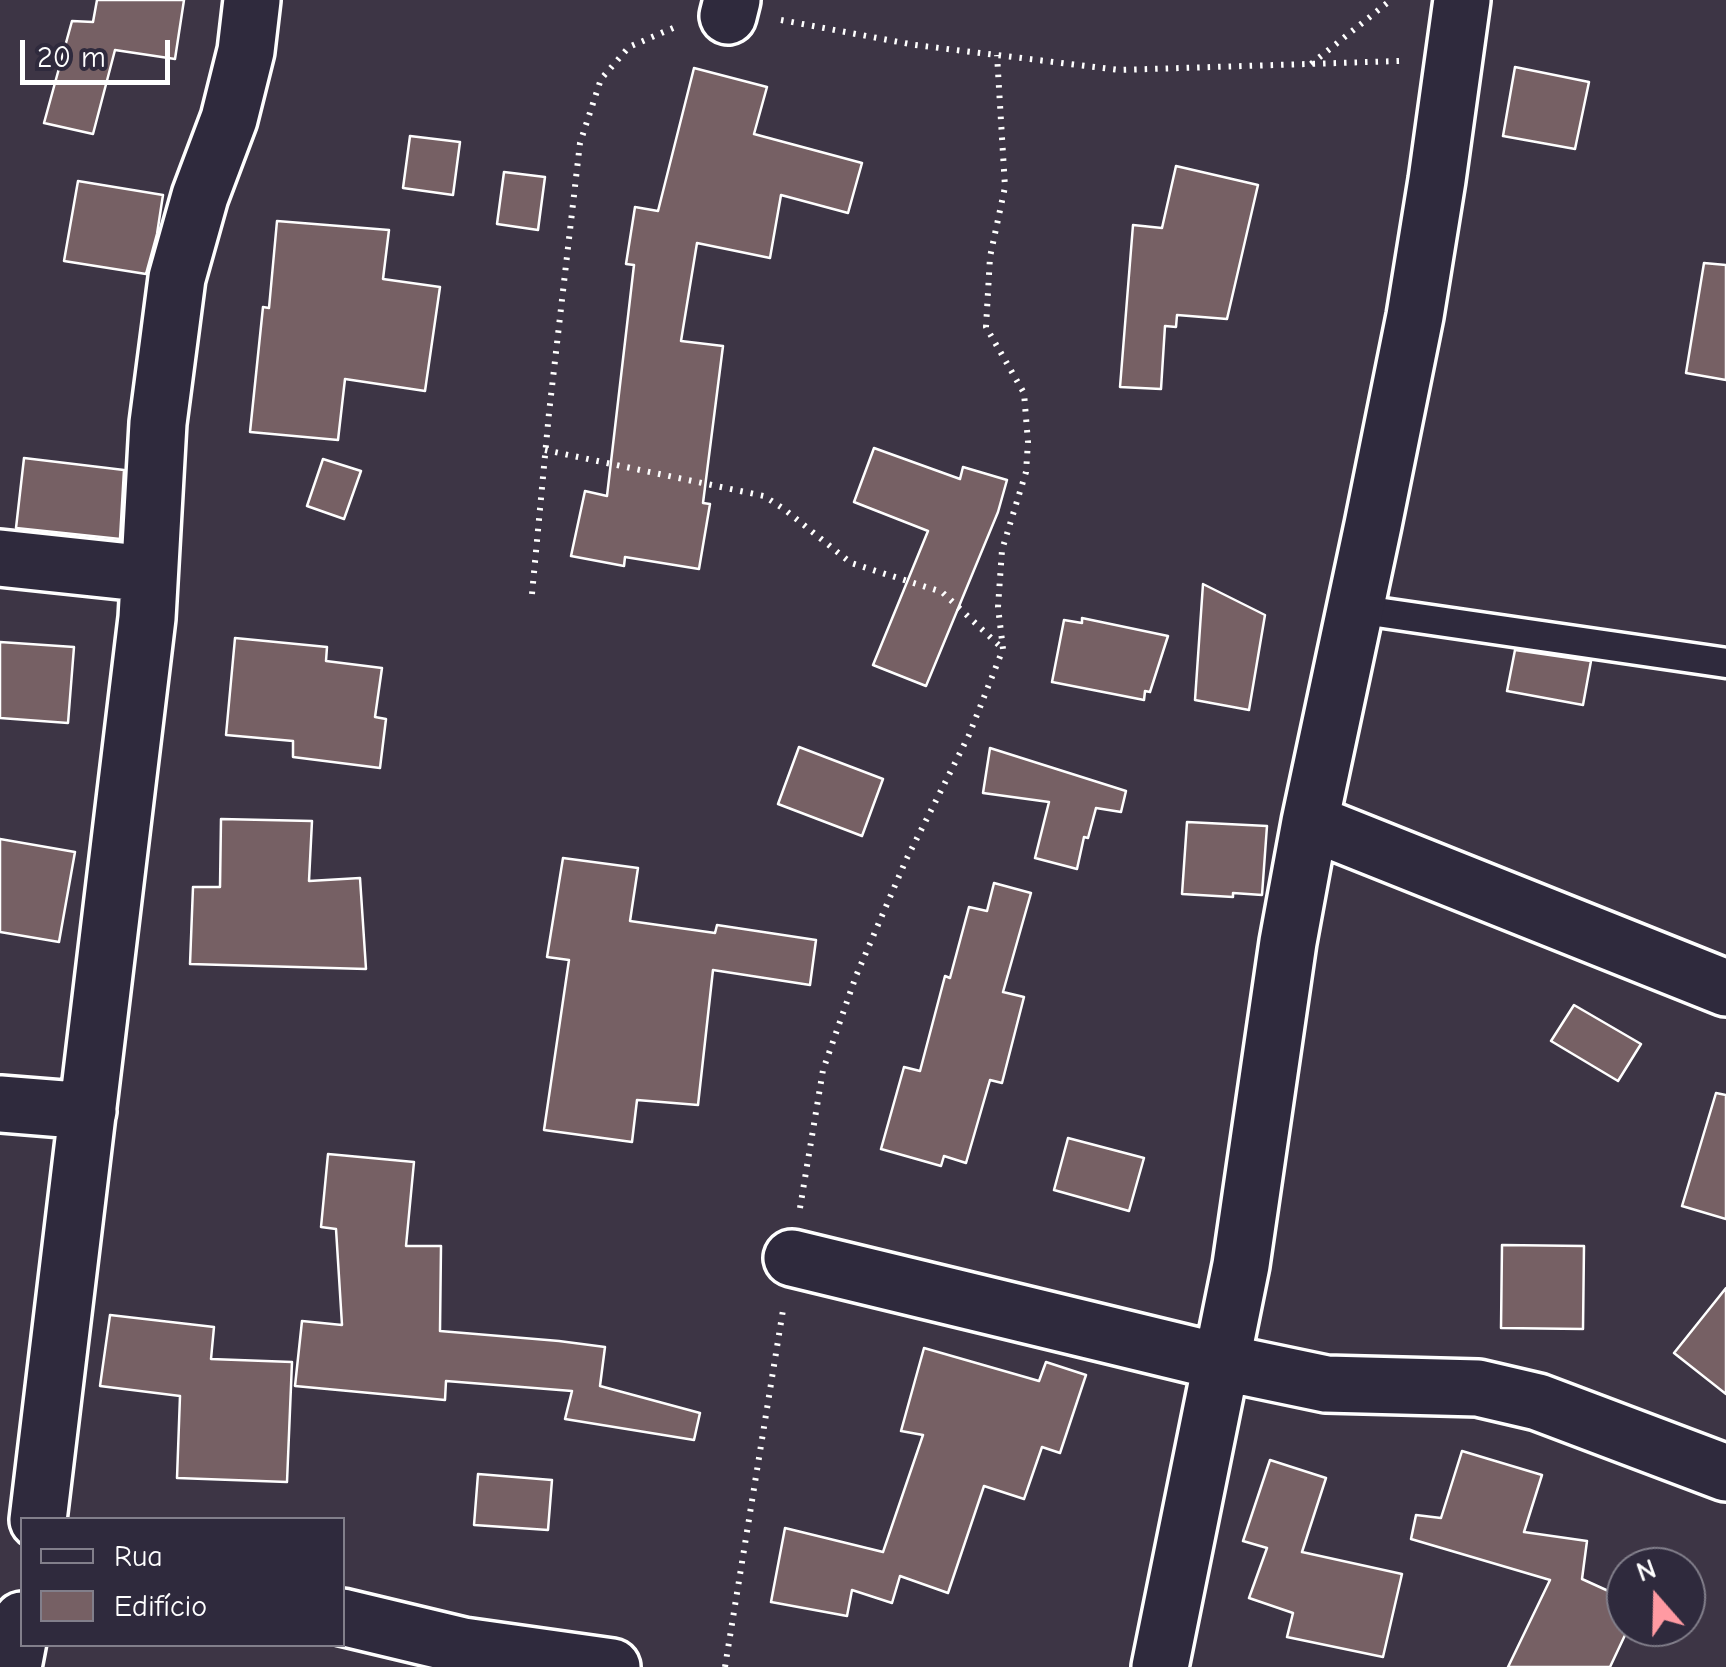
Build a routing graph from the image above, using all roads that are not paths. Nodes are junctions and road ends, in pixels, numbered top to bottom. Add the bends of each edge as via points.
1 (252, 0) edge
2 (1462, 0) edge
3 (0, 558) edge
4 (149, 574) junction
5 (1356, 608) junction
6 (1726, 663) edge
7 (1310, 822) junction
8 (1726, 988) edge
9 (0, 1104) edge
10 (88, 1110) junction
11 (792, 1258) road end
12 (1221, 1362) junction
13 (1726, 1473) edge
14 (38, 1517) edge
15 (345, 1618) edge
16 (612, 1667) edge
17 (1160, 1667) edge

1 - 4 street via 229,119 177,278 158,423
2 - 5 street via 1415,316
3 - 4 street
4 - 10 street
5 - 6 lane
5 - 7 street
7 - 8 street
7 - 12 street
9 - 10 street
10 - 14 street
11 - 12 street
12 - 13 street via 1326,1384 1478,1388 1538,1402
12 - 17 street
15 - 16 street via 463,1646

